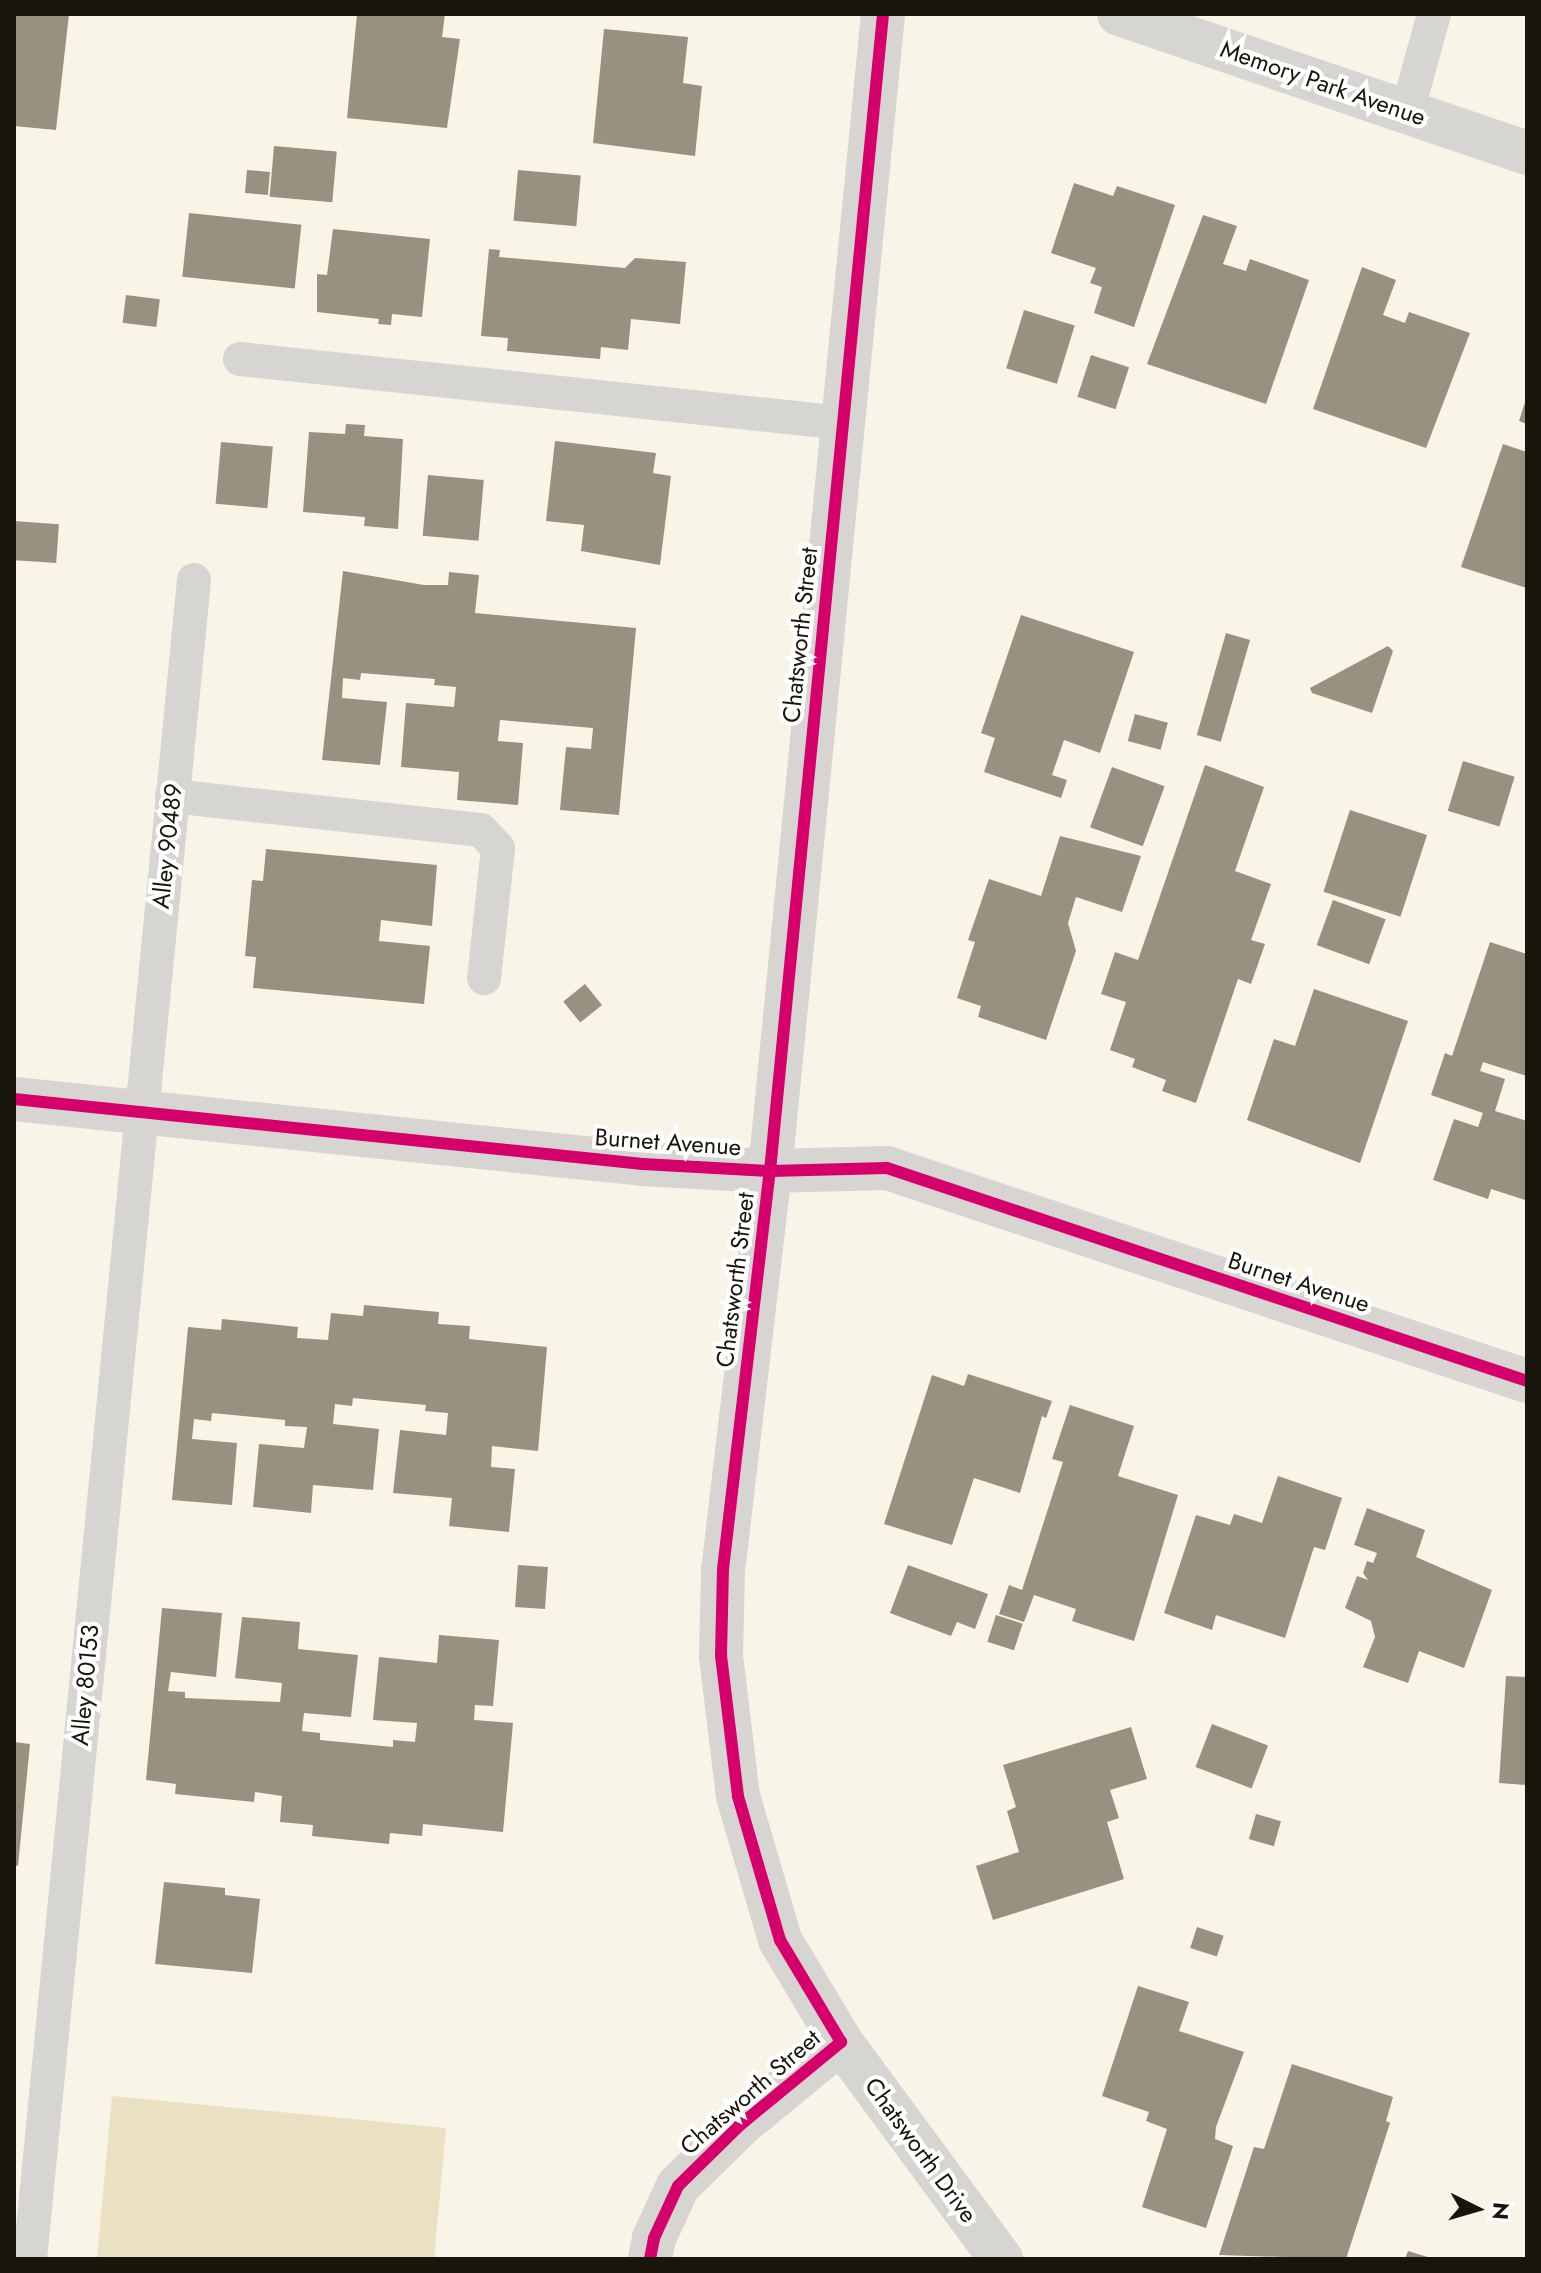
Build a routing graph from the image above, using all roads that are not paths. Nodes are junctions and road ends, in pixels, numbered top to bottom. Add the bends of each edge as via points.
1 (883, 14) edge
2 (1119, 14) edge
3 (1434, 14) edge
4 (1407, 112) junction
5 (1527, 153) edge
6 (240, 359) dead end
7 (843, 423) junction
8 (194, 580) dead end
9 (172, 796) junction
10 (484, 978) dead end
11 (14, 1099) edge
12 (141, 1111) junction
13 (770, 1171) junction
14 (1527, 1381) edge
15 (841, 2042) junction
16 (30, 2259) edge
17 (650, 2259) edge
18 (1001, 2259) edge

1 - 7 main road, Chatsworth Street
2 - 4 main road, Memory Park Avenue
3 - 4 lane
4 - 5 main road, Memory Park Avenue
6 - 7 lane
7 - 13 main road, Chatsworth Street
8 - 9 lane, Alley 90489
9 - 10 lane via 481,830 498,848
9 - 12 lane, Alley 90489
11 - 12 main road, Burnet Avenue
12 - 13 main road, Burnet Avenue via 620,1162
12 - 16 lane, Alley 80153
13 - 14 main road, Burnet Avenue via 887,1168
13 - 15 main road, Chatsworth Street via 723,1569 721,1656 738,1796 765,1892 780,1940
15 - 17 main road, Chatsworth Street via 740,2125 678,2186
15 - 18 main road, Chatsworth Drive

